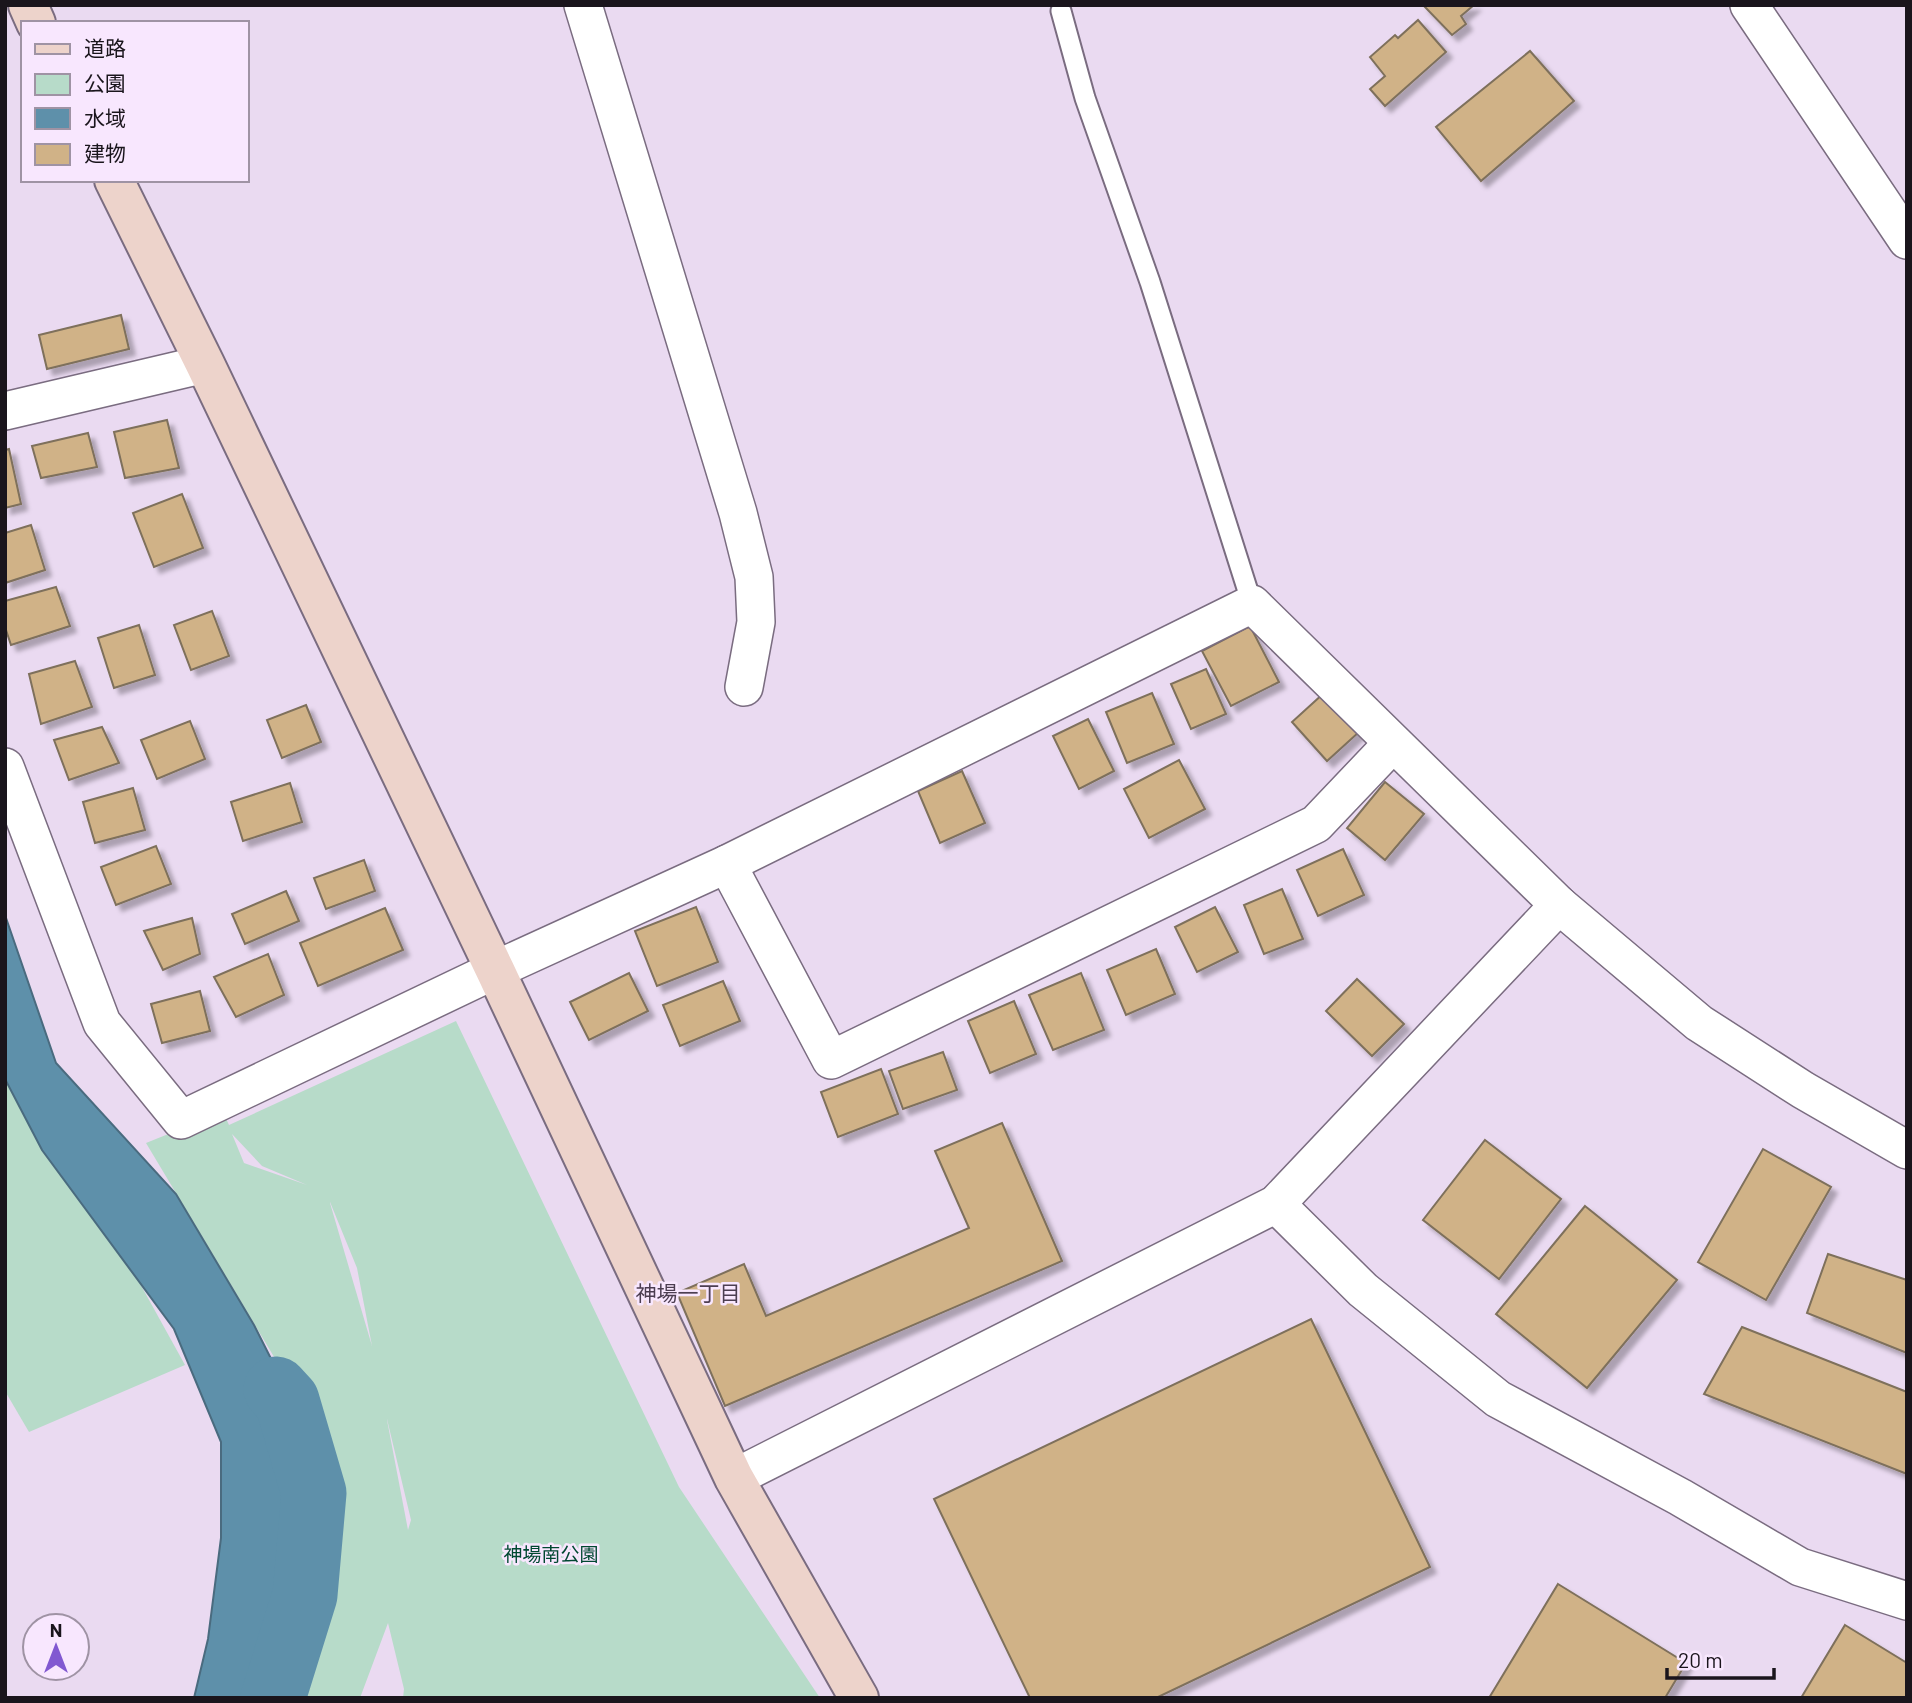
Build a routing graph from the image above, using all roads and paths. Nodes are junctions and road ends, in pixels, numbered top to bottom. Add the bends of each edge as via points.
1 (27, 5) edge
2 (583, 5) edge
3 (1749, 5) edge
4 (1061, 11) dead end
5 (35, 21) edge
6 (115, 182) edge
7 (1907, 240) edge
8 (205, 364) junction
9 (5, 411) edge
10 (1252, 604) junction
11 (744, 687) dead end
12 (1393, 743) junction
13 (5, 767) edge
14 (727, 864) junction
15 (1559, 905) junction
16 (495, 970) junction
17 (1907, 1150) edge
18 (1276, 1204) junction
19 (734, 1479) junction
20 (1907, 1601) edge
21 (859, 1698) edge

1 - 5 street
2 - 11 street via 754,577 756,622
3 - 7 street
4 - 10 lane via 1085,98 1150,282
6 - 8 street
8 - 9 street
8 - 16 street
10 - 12 street
10 - 14 street
12 - 14 street via 1316,824 831,1060
12 - 15 street
13 - 16 street via 102,1023 181,1120
14 - 16 street
15 - 17 street via 1699,1023
15 - 18 street
16 - 19 street
18 - 19 street
18 - 20 street via 1363,1290 1498,1399 1800,1567
19 - 21 street

